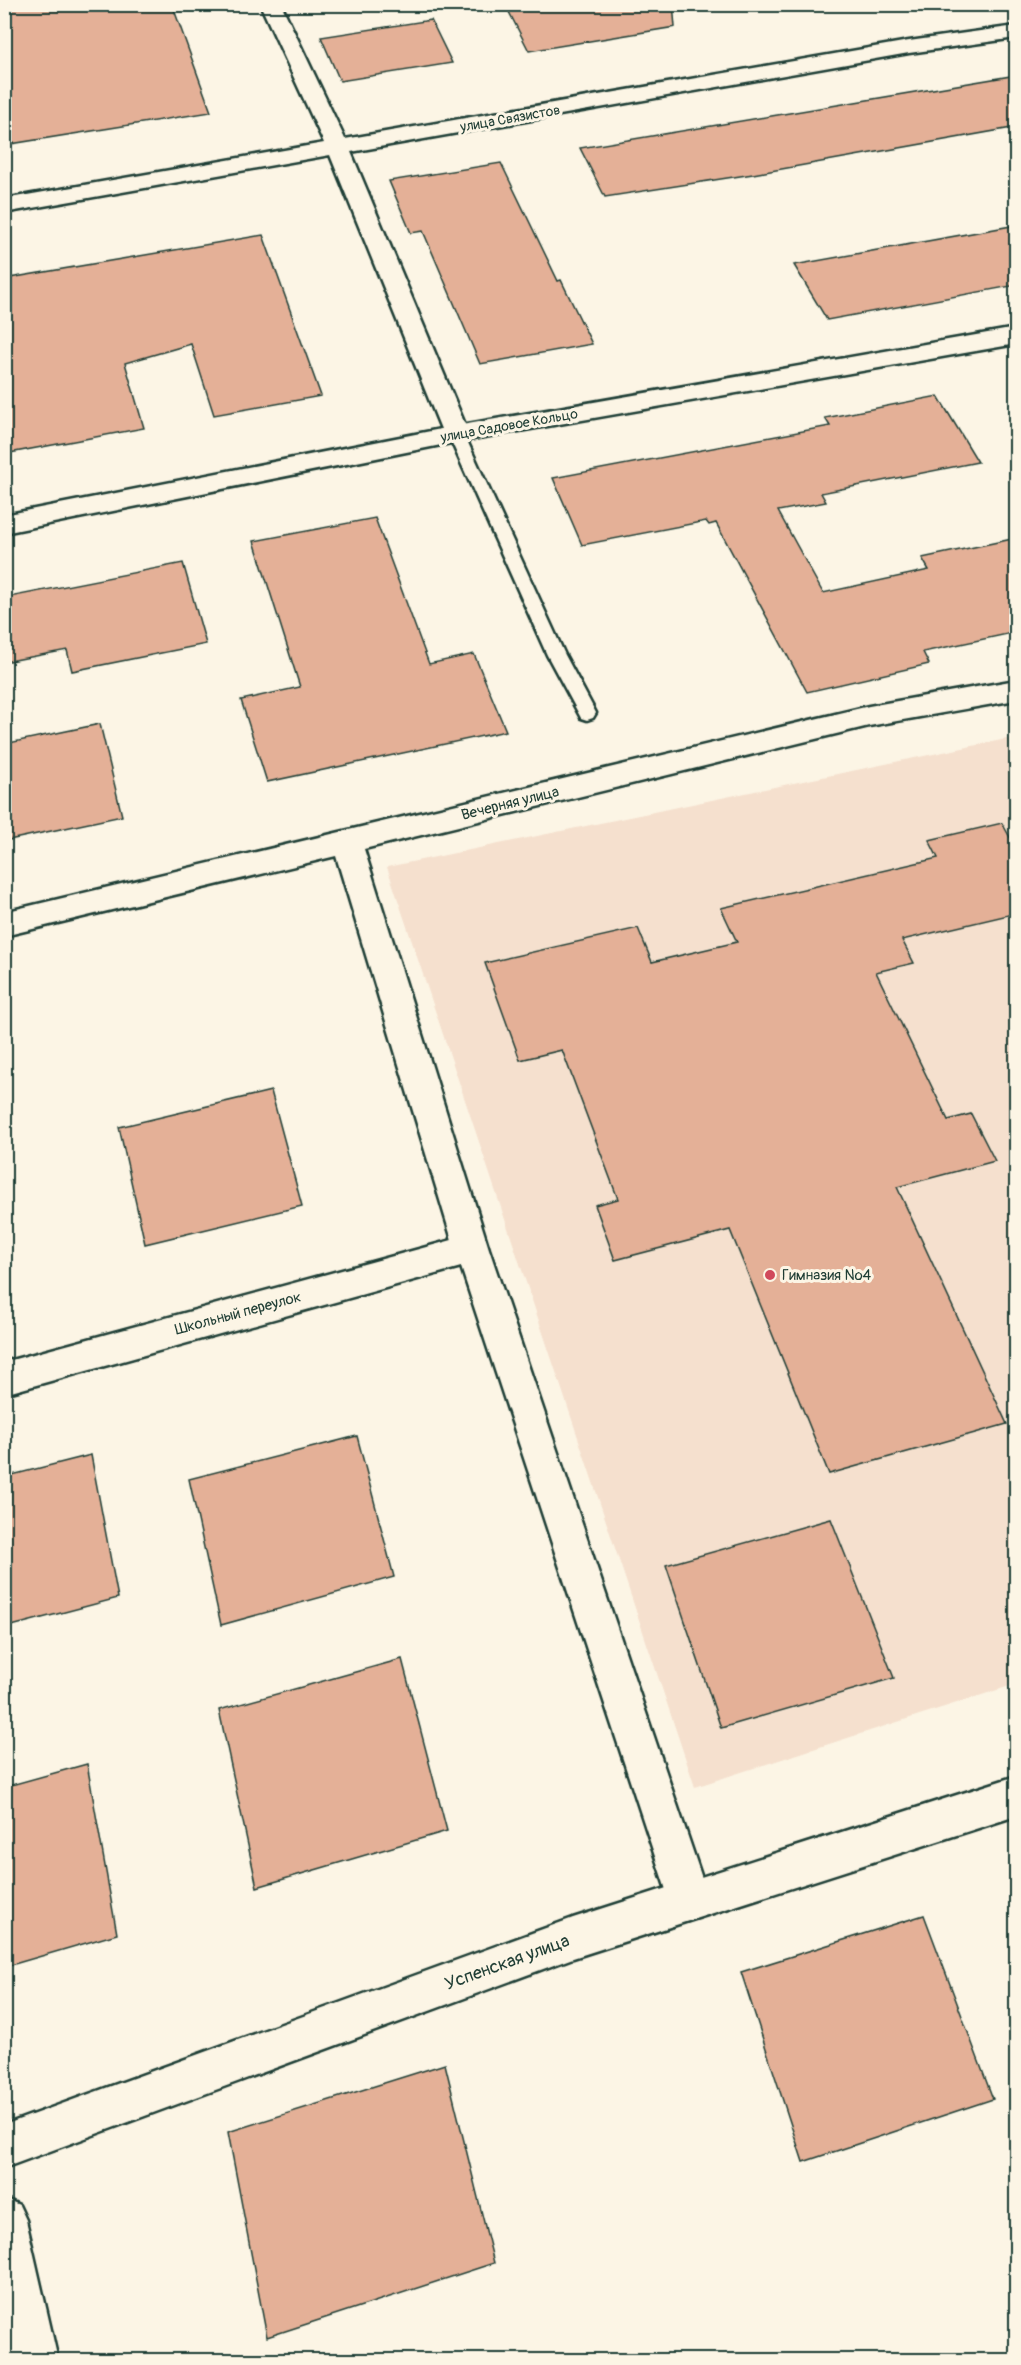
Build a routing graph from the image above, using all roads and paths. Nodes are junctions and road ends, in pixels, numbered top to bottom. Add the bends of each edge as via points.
1 (270, 4) edge
2 (1017, 32) edge
3 (338, 148) junction
4 (4, 206) edge
5 (1017, 336) edge
6 (456, 434) junction
7 (4, 524) edge
8 (1017, 690) edge
9 (587, 713) dead end
10 (347, 843) junction
11 (4, 924) edge
12 (472, 1249) junction
13 (4, 1378) edge
14 (1016, 1798) edge
15 (689, 1899) junction
16 (4, 2147) edge
17 (4, 2220) edge
18 (36, 2361) edge

1 - 3 street
2 - 3 street, улица Связистов via 897,49
3 - 4 street, улица Связистов
3 - 6 street
5 - 6 street, улица Садовое Кольцо
6 - 7 street, улица Садовое Кольцо
6 - 9 lane via 556,655
8 - 10 street, Вечерняя улица via 868,716
10 - 11 street, Вечерняя улица
10 - 12 street
12 - 13 street, Школьный переулок
12 - 15 street
14 - 15 street, Успенская улица
15 - 16 street, Успенская улица
17 - 18 street

